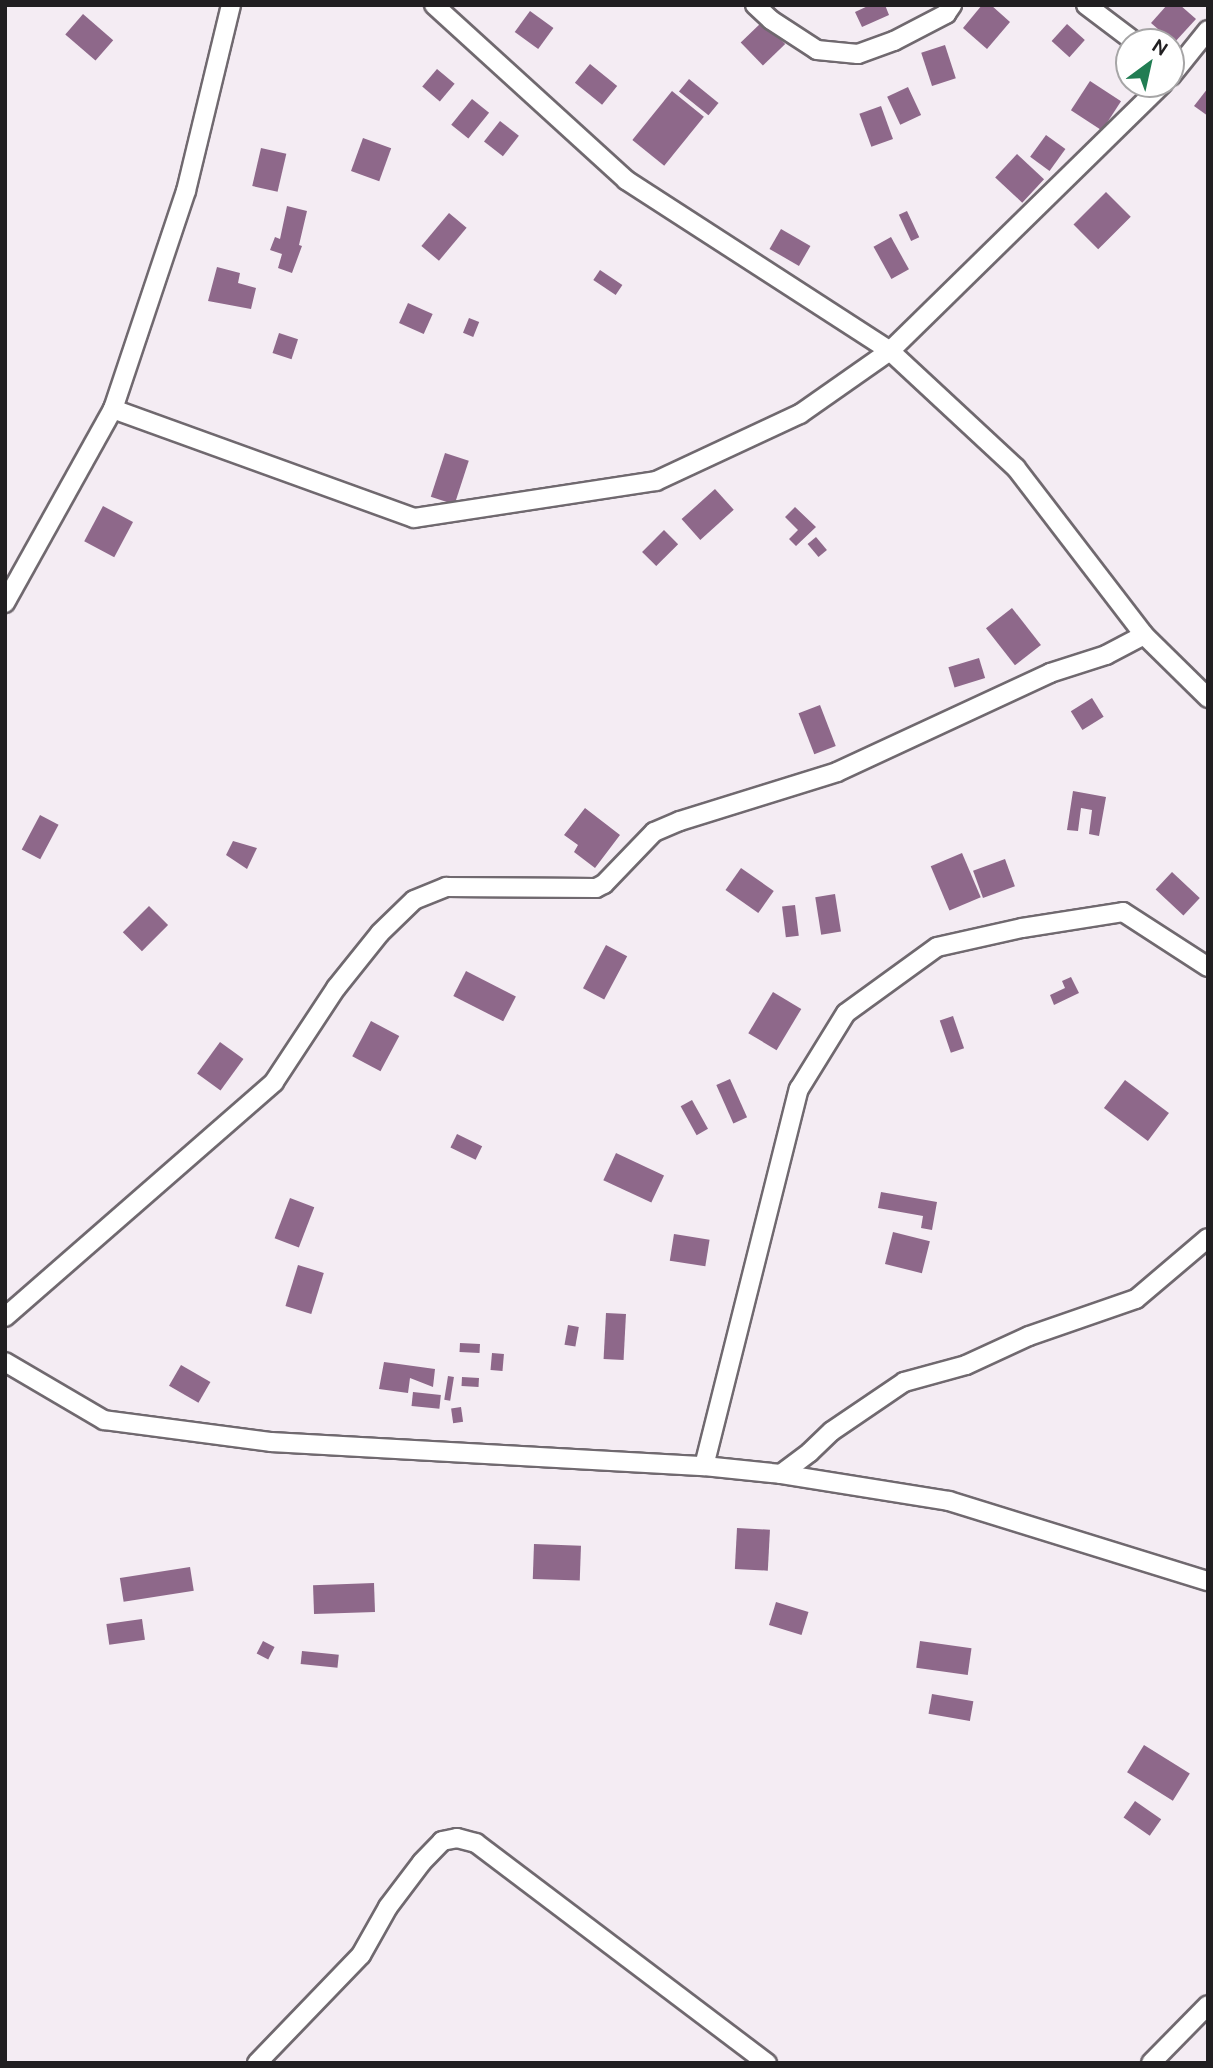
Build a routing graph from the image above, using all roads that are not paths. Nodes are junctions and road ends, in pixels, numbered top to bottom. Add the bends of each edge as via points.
1 (231, 5) edge
2 (434, 5) edge
3 (755, 5) edge
4 (952, 5) edge
5 (1086, 5) edge
6 (1116, 28) edge
7 (1208, 30) edge
8 (1185, 57) edge
9 (1147, 98) edge
10 (890, 351) junction
11 (113, 410) junction
12 (5, 603) edge
13 (1144, 635) junction
14 (1208, 698) edge
15 (1208, 967) edge
16 (1208, 1238) edge
17 (5, 1317) edge
18 (5, 1362) edge
19 (704, 1466) junction
20 (781, 1474) junction
21 (1208, 1581) edge
22 (1208, 2005) edge
23 (257, 2063) edge
24 (767, 2063) edge
25 (1151, 2063) edge

1 - 11 street via 186,191
2 - 10 street via 626,180
3 - 4 street via 817,50 858,54 946,14
5 - 6 street
7 - 8 street
9 - 10 street
10 - 11 street via 800,414 656,481 414,518
10 - 13 street via 1016,468
11 - 12 street
13 - 14 street
13 - 17 street via 837,772 654,832 596,888 446,887 414,900 380,933 336,988 274,1082
15 - 19 street via 1123,912 937,947 846,1013 799,1089
16 - 20 street via 1136,1299 1030,1336 967,1365 904,1382 832,1430
18 - 19 street via 104,1420 271,1442
19 - 20 street
20 - 21 street via 949,1501
22 - 25 street
23 - 24 street via 361,1955 388,1907 422,1862 442,1841 457,1839 476,1843

